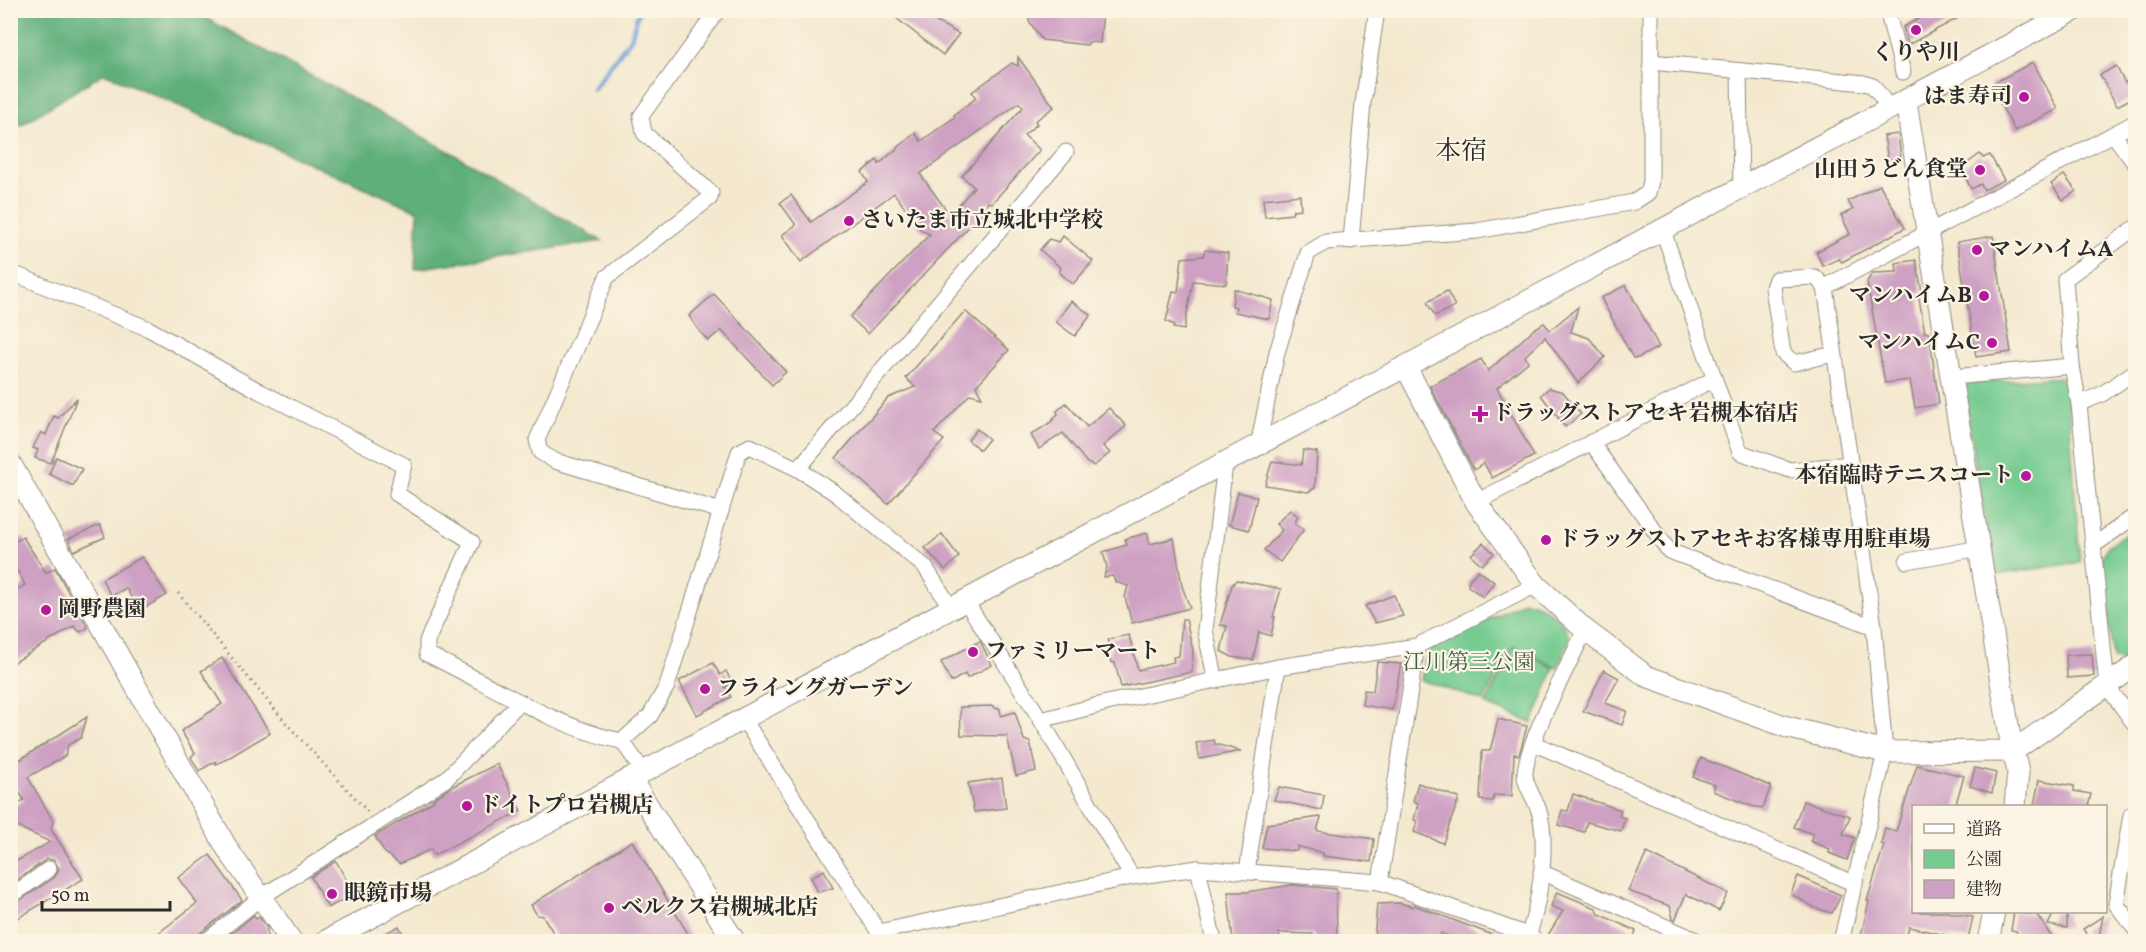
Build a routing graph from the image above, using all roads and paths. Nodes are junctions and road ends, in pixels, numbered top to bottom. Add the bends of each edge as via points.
1 (718, 10) edge
2 (1377, 10) edge
3 (1651, 10) edge
4 (1887, 10) edge
5 (2075, 10) edge
6 (1651, 62) junction
7 (1739, 71) junction
8 (1904, 72) dead end
9 (1899, 106) junction
10 (2136, 122) edge
11 (2113, 134) junction
12 (1066, 152) dead end
13 (2136, 165) edge
14 (1741, 189) junction
15 (2136, 227) edge
16 (1929, 230) junction
17 (1663, 231) junction
18 (1351, 241) junction
19 (10, 272) edge
20 (1825, 287) junction
21 (1834, 354) junction
22 (2072, 366) junction
23 (1406, 367) junction
24 (2136, 371) edge
25 (1953, 377) junction
26 (1714, 379) junction
27 (2079, 404) junction
28 (1591, 442) junction
29 (1258, 446) junction
30 (10, 463) edge
31 (1225, 464) junction
32 (1850, 464) junction
33 (798, 469) junction
34 (1476, 502) junction
35 (721, 511) junction
36 (2136, 515) edge
37 (2093, 546) junction
38 (1980, 548) junction
39 (1907, 561) dead end
40 (1536, 585) junction
41 (178, 593) dead end
42 (958, 604) junction
43 (1874, 627) junction
44 (1585, 630) junction
45 (1417, 646) junction
46 (2136, 665) edge
47 (1278, 667) junction
48 (1216, 681) junction
49 (2107, 686) junction
50 (520, 702) junction
51 (743, 718) junction
52 (1041, 720) junction
53 (2136, 726) edge
54 (622, 741) junction
55 (1533, 743) junction
56 (2013, 751) junction
57 (1885, 752) junction
58 (637, 774) junction
59 (2015, 805) edge
60 (2136, 812) edge
61 (376, 821) junction
62 (1198, 868) junction
63 (49, 869) dead end
64 (1247, 872) junction
65 (1541, 872) junction
66 (1132, 877) junction
67 (1380, 882) junction
68 (1855, 884) junction
69 (10, 897) edge
70 (260, 898) junction
71 (1994, 913) edge
72 (2136, 930) edge
73 (882, 937) edge
74 (1530, 939) edge
75 (1990, 940) edge
76 (205, 942) edge
77 (292, 942) edge
78 (324, 942) edge
79 (735, 942) edge
80 (1214, 942) edge
81 (1701, 942) edge
82 (1841, 942) edge

1 - 35 street via 641,116 644,133 711,193 710,198 607,277 537,440 540,452 555,461
2 - 18 street via 1362,103
3 - 6 street
4 - 8 street
5 - 9 street
6 - 7 street
6 - 18 street via 1651,181 1648,193 1634,202 1477,231
7 - 9 street via 1864,83
7 - 14 street
9 - 14 street
9 - 16 street
10 - 11 street
11 - 13 street
11 - 16 street
12 - 33 street
14 - 17 street
15 - 22 street via 2065,279
16 - 20 street
16 - 25 street
17 - 23 street
17 - 26 street
18 - 29 street via 1326,242 1308,253 1277,352
19 - 50 street via 149,328 259,391 404,465 397,494 472,542 427,641 427,654
20 - 21 street
20 - 21 street via 1815,277 1776,279 1773,288 1783,353 1794,363
21 - 32 street
22 - 25 street
22 - 27 street
23 - 29 street
23 - 34 street
24 - 27 street
25 - 38 street
26 - 28 street
26 - 32 street via 1740,452 1790,470
27 - 37 street
28 - 34 street
28 - 43 street via 1670,550
29 - 31 street
30 - 70 street via 228,850
31 - 42 street
31 - 48 street via 1205,630
32 - 43 street
33 - 35 street via 750,446 739,452
33 - 42 street via 835,493 925,567
34 - 40 street
35 - 54 street via 667,686 650,716
36 - 37 street
37 - 49 street
38 - 39 street
38 - 56 street
40 - 44 street
40 - 45 street
41 - 61 path via 286,723
42 - 51 street
42 - 52 street
43 - 57 street
44 - 55 street
44 - 57 street via 1646,676 1787,727
45 - 47 street
45 - 67 street
46 - 49 street
47 - 48 street
47 - 64 street
48 - 52 street
49 - 53 street
49 - 56 street
50 - 54 street
50 - 61 street via 446,779
51 - 58 street
51 - 73 street
52 - 66 street
54 - 58 street
55 - 65 street via 1524,774 1540,813
55 - 68 street
56 - 57 street
56 - 59 street via 2018,771
57 - 68 street
58 - 78 street
58 - 79 street
60 - 72 street via 2131,815 2116,904
61 - 70 street
62 - 64 street
62 - 66 street
62 - 80 street
63 - 69 street
64 - 67 street
65 - 74 street
65 - 81 street
66 - 73 street
67 - 74 street
68 - 82 street
70 - 76 street
70 - 77 street
71 - 75 street

